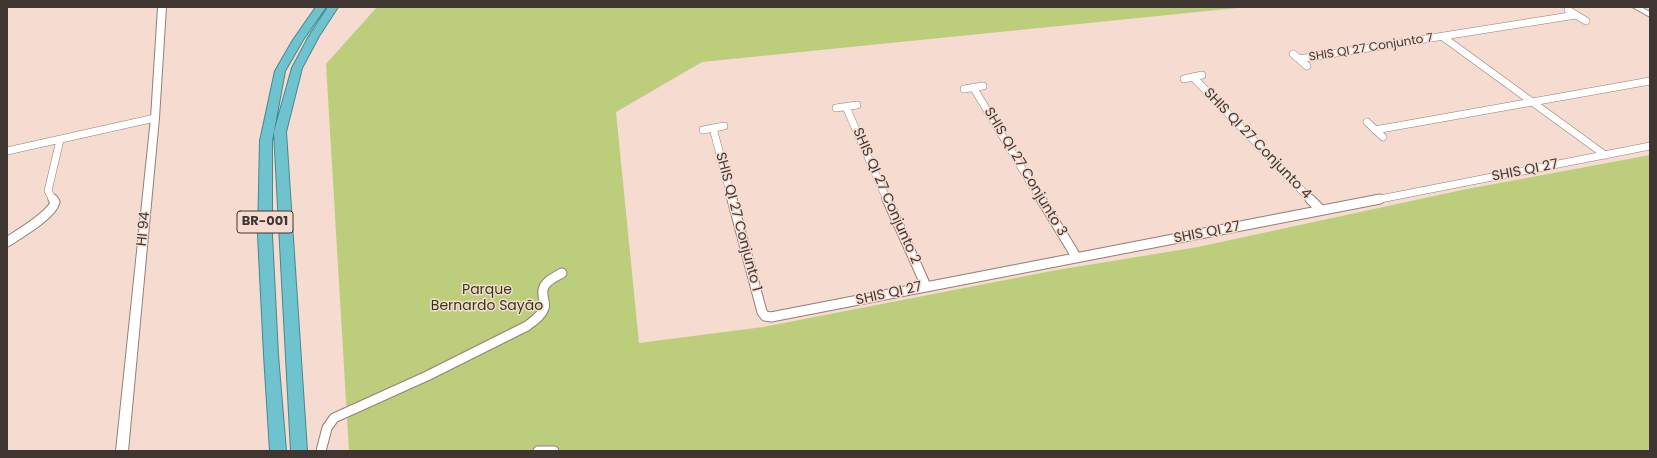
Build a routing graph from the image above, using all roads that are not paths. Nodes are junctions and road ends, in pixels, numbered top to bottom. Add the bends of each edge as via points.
1 (162, 7) edge
2 (321, 7) edge
3 (333, 7) edge
4 (1636, 7) edge
5 (1568, 10) dead end
6 (1576, 15) junction
7 (1650, 15) edge
8 (1586, 21) dead end
9 (1443, 37) junction
10 (1293, 54) dead end
11 (1299, 59) junction
12 (1307, 66) dead end
13 (1202, 76) dead end
14 (1193, 77) junction
15 (1184, 78) dead end
16 (1650, 81) edge
17 (983, 86) dead end
18 (973, 87) junction
19 (964, 89) dead end
20 (1531, 101) junction
21 (857, 105) dead end
22 (846, 107) junction
23 (836, 108) dead end
24 (155, 118) junction
25 (1367, 122) dead end
26 (724, 126) dead end
27 (713, 128) junction
28 (703, 130) dead end
29 (1375, 130) junction
30 (1384, 137) dead end
31 (60, 140) junction
32 (1650, 146) edge
33 (7, 151) edge
34 (1605, 155) junction
35 (1321, 210) junction
36 (7, 242) edge
37 (1077, 258) junction
38 (562, 272) dead end
39 (926, 286) junction
40 (765, 316) joint
41 (122, 451) edge
42 (278, 451) edge
43 (299, 451) edge
44 (322, 451) edge
45 (538, 451) edge
46 (554, 451) edge

1 - 24 street, HI 94
2 - 42 highway, BR-001 via 280,71 266,141 265,235
3 - 43 highway, BR-001 via 297,68 280,132
4 - 7 street
5 - 6 street
6 - 8 street
6 - 9 street, SHIS QI 27 Conjunto 7
9 - 11 street, SHIS QI 27 Conjunto 7
9 - 20 street
10 - 11 street
11 - 12 street
13 - 14 street
14 - 15 street
14 - 35 street, SHIS QI 27 Conjunto 4
16 - 20 street
17 - 18 street
18 - 19 street
18 - 37 street, SHIS QI 27 Conjunto 3
20 - 29 street
20 - 34 street
21 - 22 street
22 - 23 street
22 - 39 street, SHIS QI 27 Conjunto 2
24 - 31 street
24 - 41 street, HI 94
25 - 29 street
26 - 27 street
27 - 28 street
27 - 40 street, SHIS QI 27 Conjunto 1 via 760,306
29 - 30 street
31 - 33 street
31 - 36 street via 48,191 55,202 54,207 48,214
32 - 34 street, SHIS QI 27
34 - 35 street, SHIS QI 27
35 - 37 street, SHIS QI 27
37 - 39 street, SHIS QI 27
38 - 44 street via 544,285 544,310 527,326 427,376 334,418 327,428
39 - 40 street, SHIS QI 27 via 774,317
45 - 46 street

